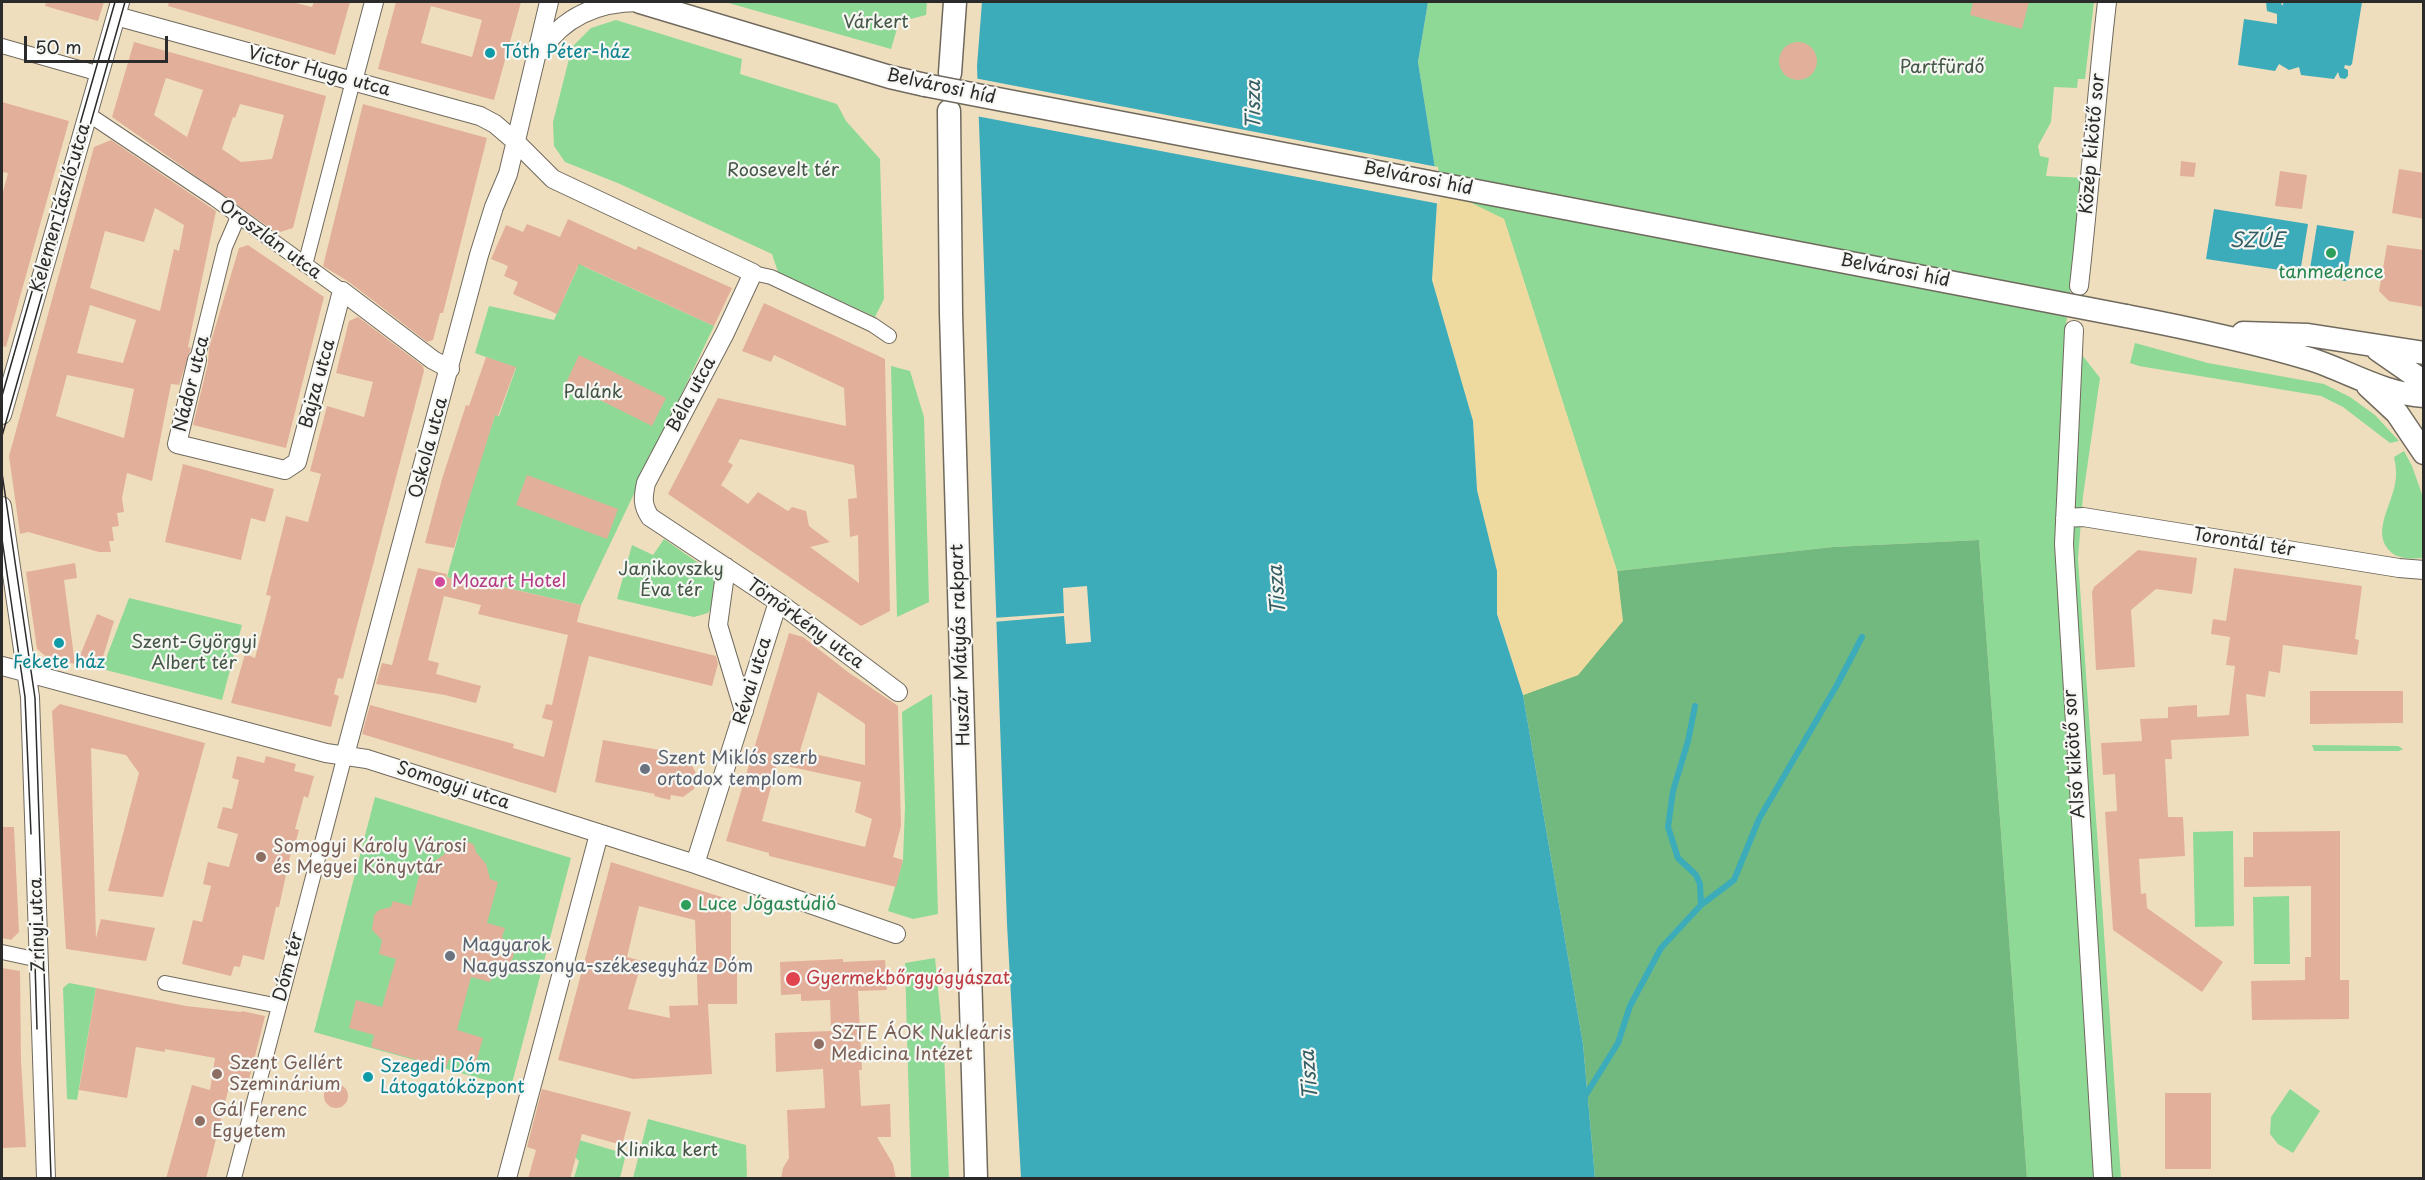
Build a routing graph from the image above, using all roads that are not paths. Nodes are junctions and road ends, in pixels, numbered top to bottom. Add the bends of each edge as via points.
1 (374, 2) edge
2 (549, 2) edge
3 (640, 2) edge
4 (955, 2) edge
5 (2107, 2) edge
6 (118, 9) edge
7 (2, 46) edge
8 (536, 58) junction
9 (950, 73) dead end
10 (100, 74) junction
11 (352, 81) junction
12 (949, 111) dead end
13 (88, 114) junction
14 (516, 142) junction
15 (238, 217) junction
16 (305, 265) junction
17 (753, 273) junction
18 (2079, 286) dead end
19 (342, 291) junction
20 (2074, 330) dead end
21 (2203, 331) junction
22 (889, 336) dead end
23 (2372, 346) junction
24 (2424, 353) edge
25 (197, 360) joint
26 (450, 369) junction
27 (2360, 379) junction
28 (2424, 382) edge
29 (4, 395) edge
30 (2424, 396) edge
31 (2, 415) edge
32 (2424, 453) edge
33 (285, 470) joint
34 (2, 506) edge
35 (650, 517) joint
36 (2065, 518) junction
37 (726, 567) junction
38 (2424, 570) edge
39 (778, 602) junction
40 (2, 666) edge
41 (27, 672) junction
42 (898, 692) dead end
43 (744, 711) junction
44 (345, 756) junction
45 (599, 834) junction
46 (695, 864) junction
47 (896, 934) dead end
48 (2, 952) edge
49 (39, 960) junction
50 (165, 983) dead end
51 (279, 1006) junction
52 (46, 1179) edge
53 (234, 1179) edge
54 (507, 1179) edge
55 (976, 1179) edge
56 (2103, 1179) edge

1 - 11 street
2 - 8 street
3 - 8 street via 616,2 571,19 556,31
3 - 21 street, Belvárosi híd, bridge via 925,85
4 - 9 street
5 - 18 street, Közép kikötő sor
6 - 10 street, Kelemen László utca
6 - 11 street, Victor Hugo utca
7 - 10 street
8 - 14 street
10 - 13 street, Kelemen László utca
11 - 14 street, Victor Hugo utca via 480,116
11 - 16 street
12 - 55 street, Huszár Mátyás rakpart via 951,313
13 - 15 street, Oroszlán utca
13 - 29 street, Kelemen László utca
14 - 17 street via 553,179
14 - 26 street, Oskola utca via 479,255
15 - 16 street, Oroszlán utca
15 - 25 street, Nádor utca via 225,247
16 - 19 street, Oroszlán utca
17 - 22 street via 771,277
17 - 35 street, Béla utca via 646,483 643,501
19 - 26 street, Oroszlán utca
19 - 33 street, Bajza utca via 297,462
20 - 36 street, Alsó kikötő sor
21 - 23 street, Belvárosi híd via 2308,335
21 - 27 street, Belvárosi híd via 2309,359
23 - 24 street
23 - 28 street
25 - 33 street, Nádor utca via 177,444
26 - 44 street, Oskola utca
27 - 30 street via 2398,393
27 - 32 street via 2397,413
29 - 31 street, Kelemen László utca
34 - 41 street
35 - 37 street, Tömörkény utca
36 - 38 street, Torontál tér via 2083,516
36 - 56 street, Alsó kikötő sor via 2066,598
37 - 39 street, Tömörkény utca
37 - 43 street via 717,625
39 - 42 street, Tömörkény utca
39 - 43 street, Révai utca
40 - 41 street, Somogyi utca
41 - 44 street, Somogyi utca
41 - 49 street, Zrínyi utca
43 - 46 street, Révai utca
44 - 45 street, Somogyi utca via 367,759
44 - 51 street, Dóm tér
45 - 46 street, Somogyi utca
45 - 54 street
46 - 47 street, Somogyi utca
48 - 49 street
49 - 52 street, Zrínyi utca
50 - 51 street
51 - 53 street, Dóm tér

